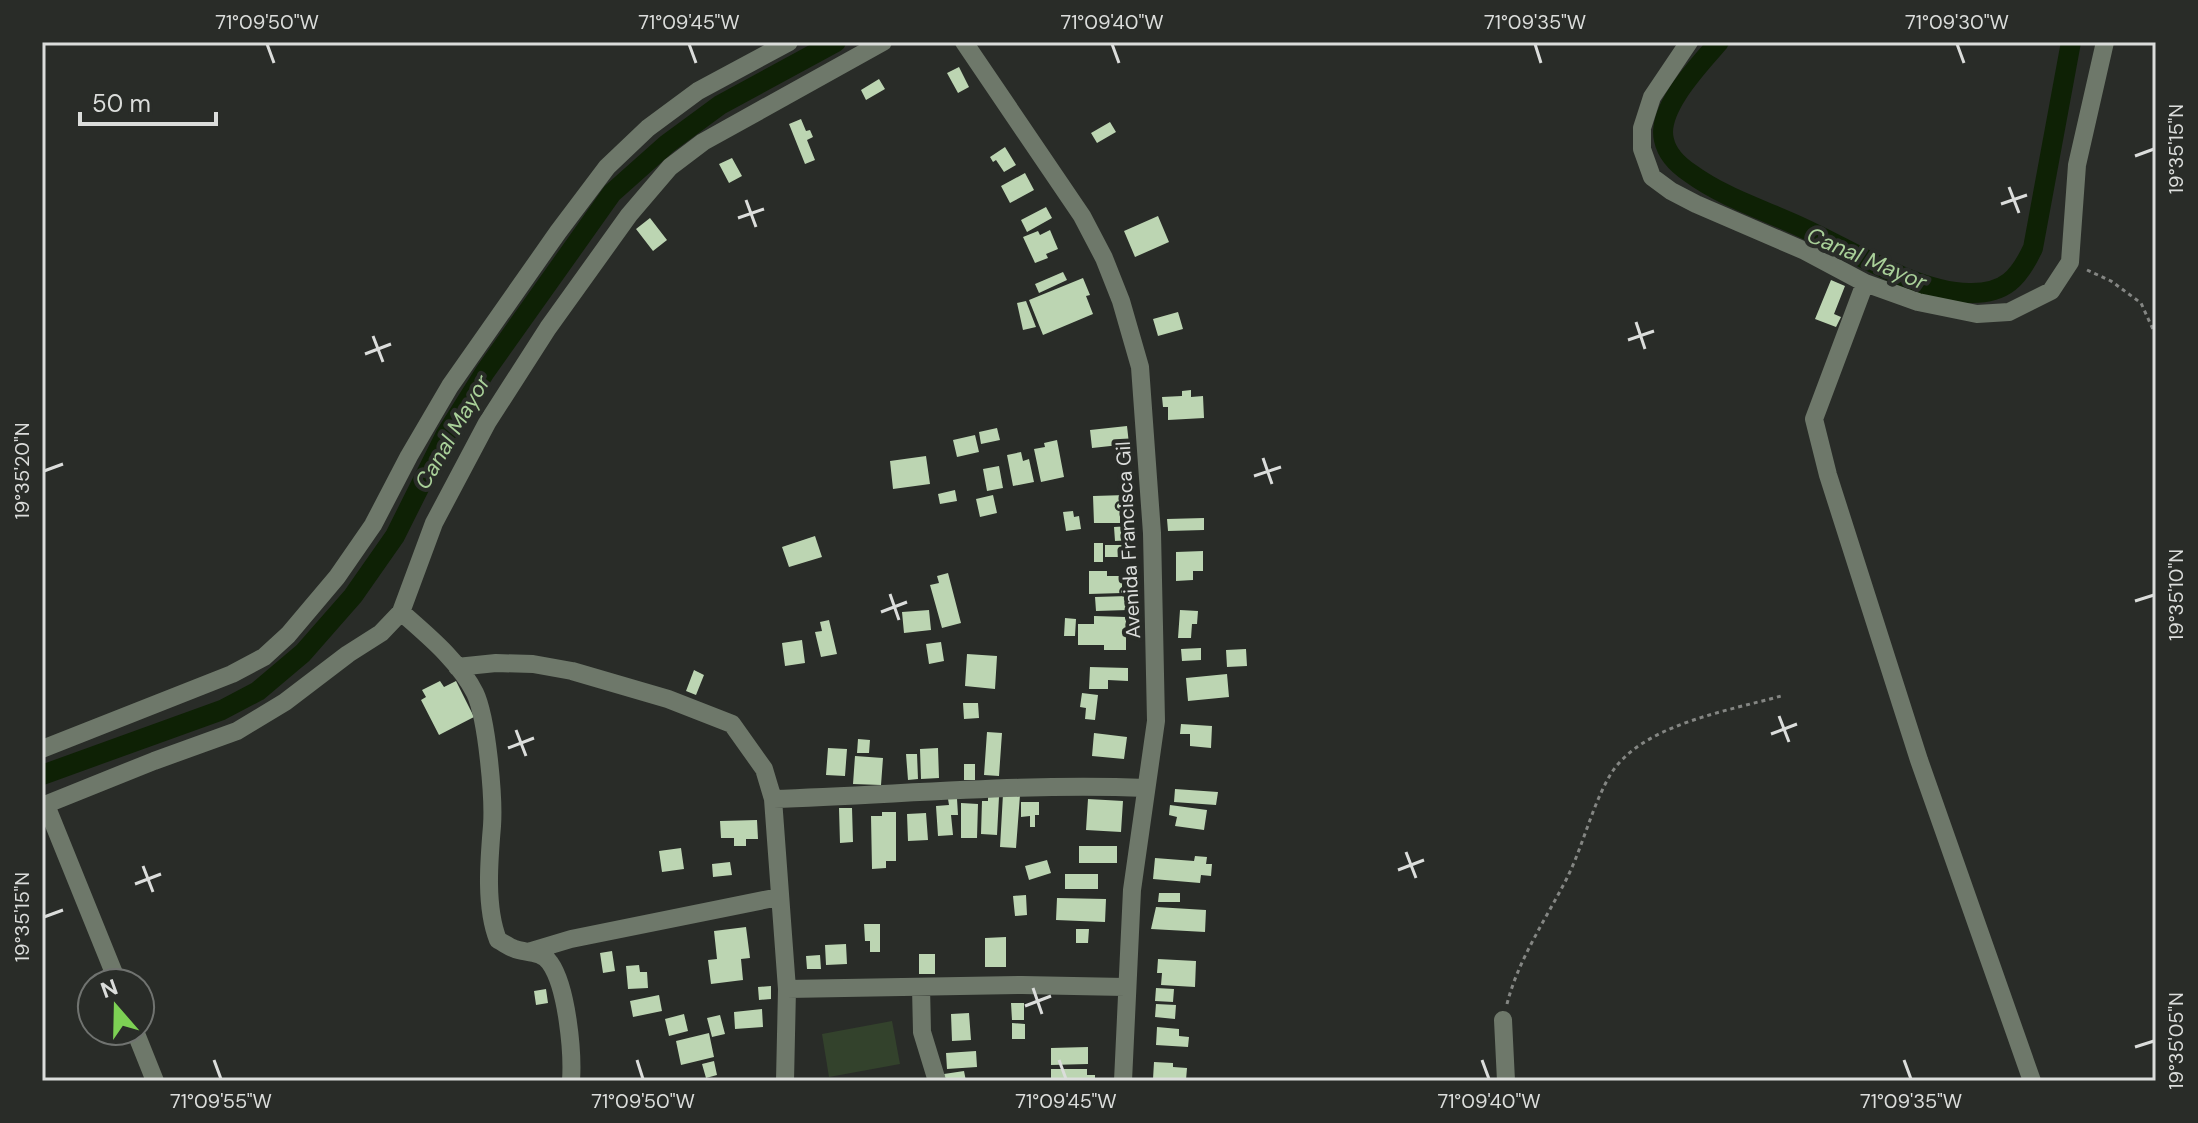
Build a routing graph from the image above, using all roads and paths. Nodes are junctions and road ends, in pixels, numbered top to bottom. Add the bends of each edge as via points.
1 (789, 42) edge
2 (883, 42) edge
3 (964, 42) edge
4 (1689, 42) edge
5 (2105, 42) edge
6 (2070, 262) junction
7 (1865, 283) junction
8 (2156, 336) edge
9 (401, 612) junction
10 (457, 667) junction
11 (1781, 696) dead end
12 (42, 749) edge
13 (1146, 788) junction
14 (773, 799) junction
15 (44, 806) edge
16 (779, 897) junction
17 (531, 951) junction
18 (111, 967) edge
19 (921, 987) junction
20 (1125, 987) junction
21 (787, 989) junction
22 (1503, 1020) joint
23 (141, 1047) edge
24 (155, 1081) edge
25 (571, 1081) edge
26 (785, 1081) edge
27 (937, 1081) edge
28 (1123, 1081) edge
29 (1506, 1081) edge
30 (2032, 1081) edge

1 - 12 street via 698,91 607,167 450,386 373,525 288,635 264,657 232,674
2 - 9 street via 703,142 670,167 629,215 487,423 434,523
3 - 13 street, Avenida Francisca Gil via 1082,216 1121,301 1140,367 1156,643 1156,721
4 - 7 street via 1652,97 1642,128 1642,149 1652,177 1696,204
5 - 6 street via 2077,165
6 - 7 street via 2051,291 2009,312 1977,314 1918,302
6 - 8 path via 2111,281 2141,303
7 - 30 street via 1814,419 1919,760
9 - 10 street
9 - 15 street via 381,633 237,731
10 - 14 street via 533,664 572,671 732,724 764,769
10 - 17 street via 475,694 491,776 492,926 498,940
11 - 22 path via 1686,722 1630,752 1610,776 1573,865 1512,982
13 - 14 street via 994,787
13 - 20 street, Avenida Francisca Gil
14 - 16 street
15 - 18 street
16 - 17 street
16 - 21 street
17 - 25 street via 549,961 563,999
19 - 20 street
19 - 21 street
19 - 27 street via 922,1032
20 - 28 street, Avenida Francisca Gil
21 - 26 street
22 - 29 street
23 - 24 street

